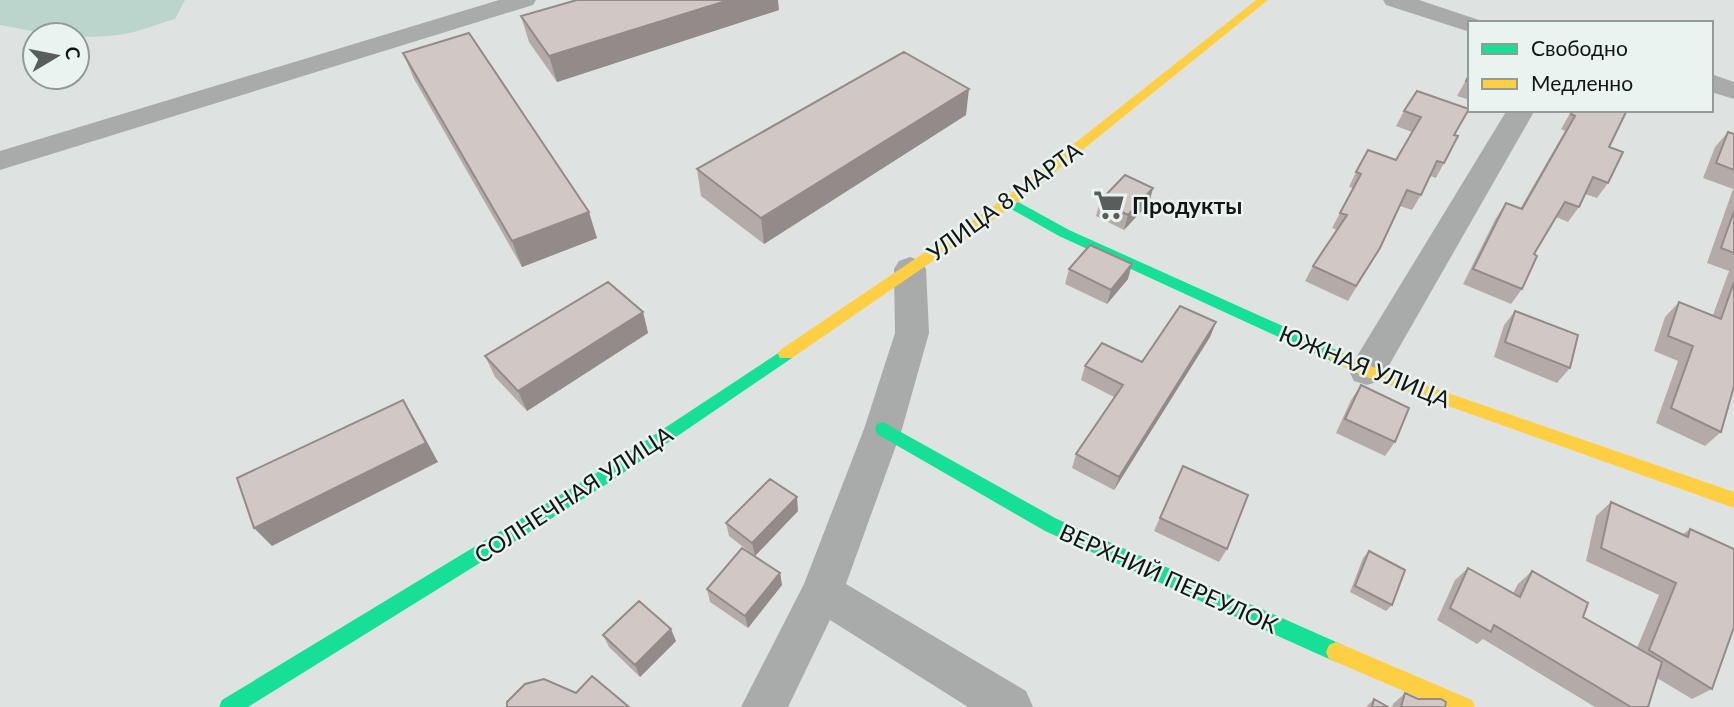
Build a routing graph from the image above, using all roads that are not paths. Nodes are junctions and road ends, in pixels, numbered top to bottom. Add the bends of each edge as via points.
1 (524, 0) edge
2 (1263, 0) edge
3 (1395, 0) edge
4 (1468, 24) edge
5 (1713, 83) edge
6 (1734, 91) edge
7 (1520, 112) edge
8 (0, 160) edge
9 (1009, 202) junction
10 (910, 269) junction
11 (1367, 372) junction
12 (883, 429) junction
13 (1734, 500) edge
14 (822, 592) junction
15 (229, 707) edge
16 (765, 707) edge
17 (1010, 707) edge
18 (1465, 707) edge

1 - 8 street
2 - 9 street, УЛИЦА 8 МАРТА
3 - 4 street
5 - 6 street
7 - 11 street
9 - 10 street, УЛИЦА 8 МАРТА
9 - 11 street, ЮЖНАЯ УЛИЦА via 1064,233
10 - 12 street, УЛИЦА 8 МАРТА via 912,333
10 - 15 street, СОЛНЕЧНАЯ УЛИЦА via 604,477
11 - 13 street, ЮЖНАЯ УЛИЦА
12 - 14 street, УЛИЦА 8 МАРТА
12 - 18 street, ВЕРХНИЙ ПЕРЕУЛОК via 1051,524 1252,617
14 - 16 street, УЛИЦА 8 МАРТА
14 - 17 street

